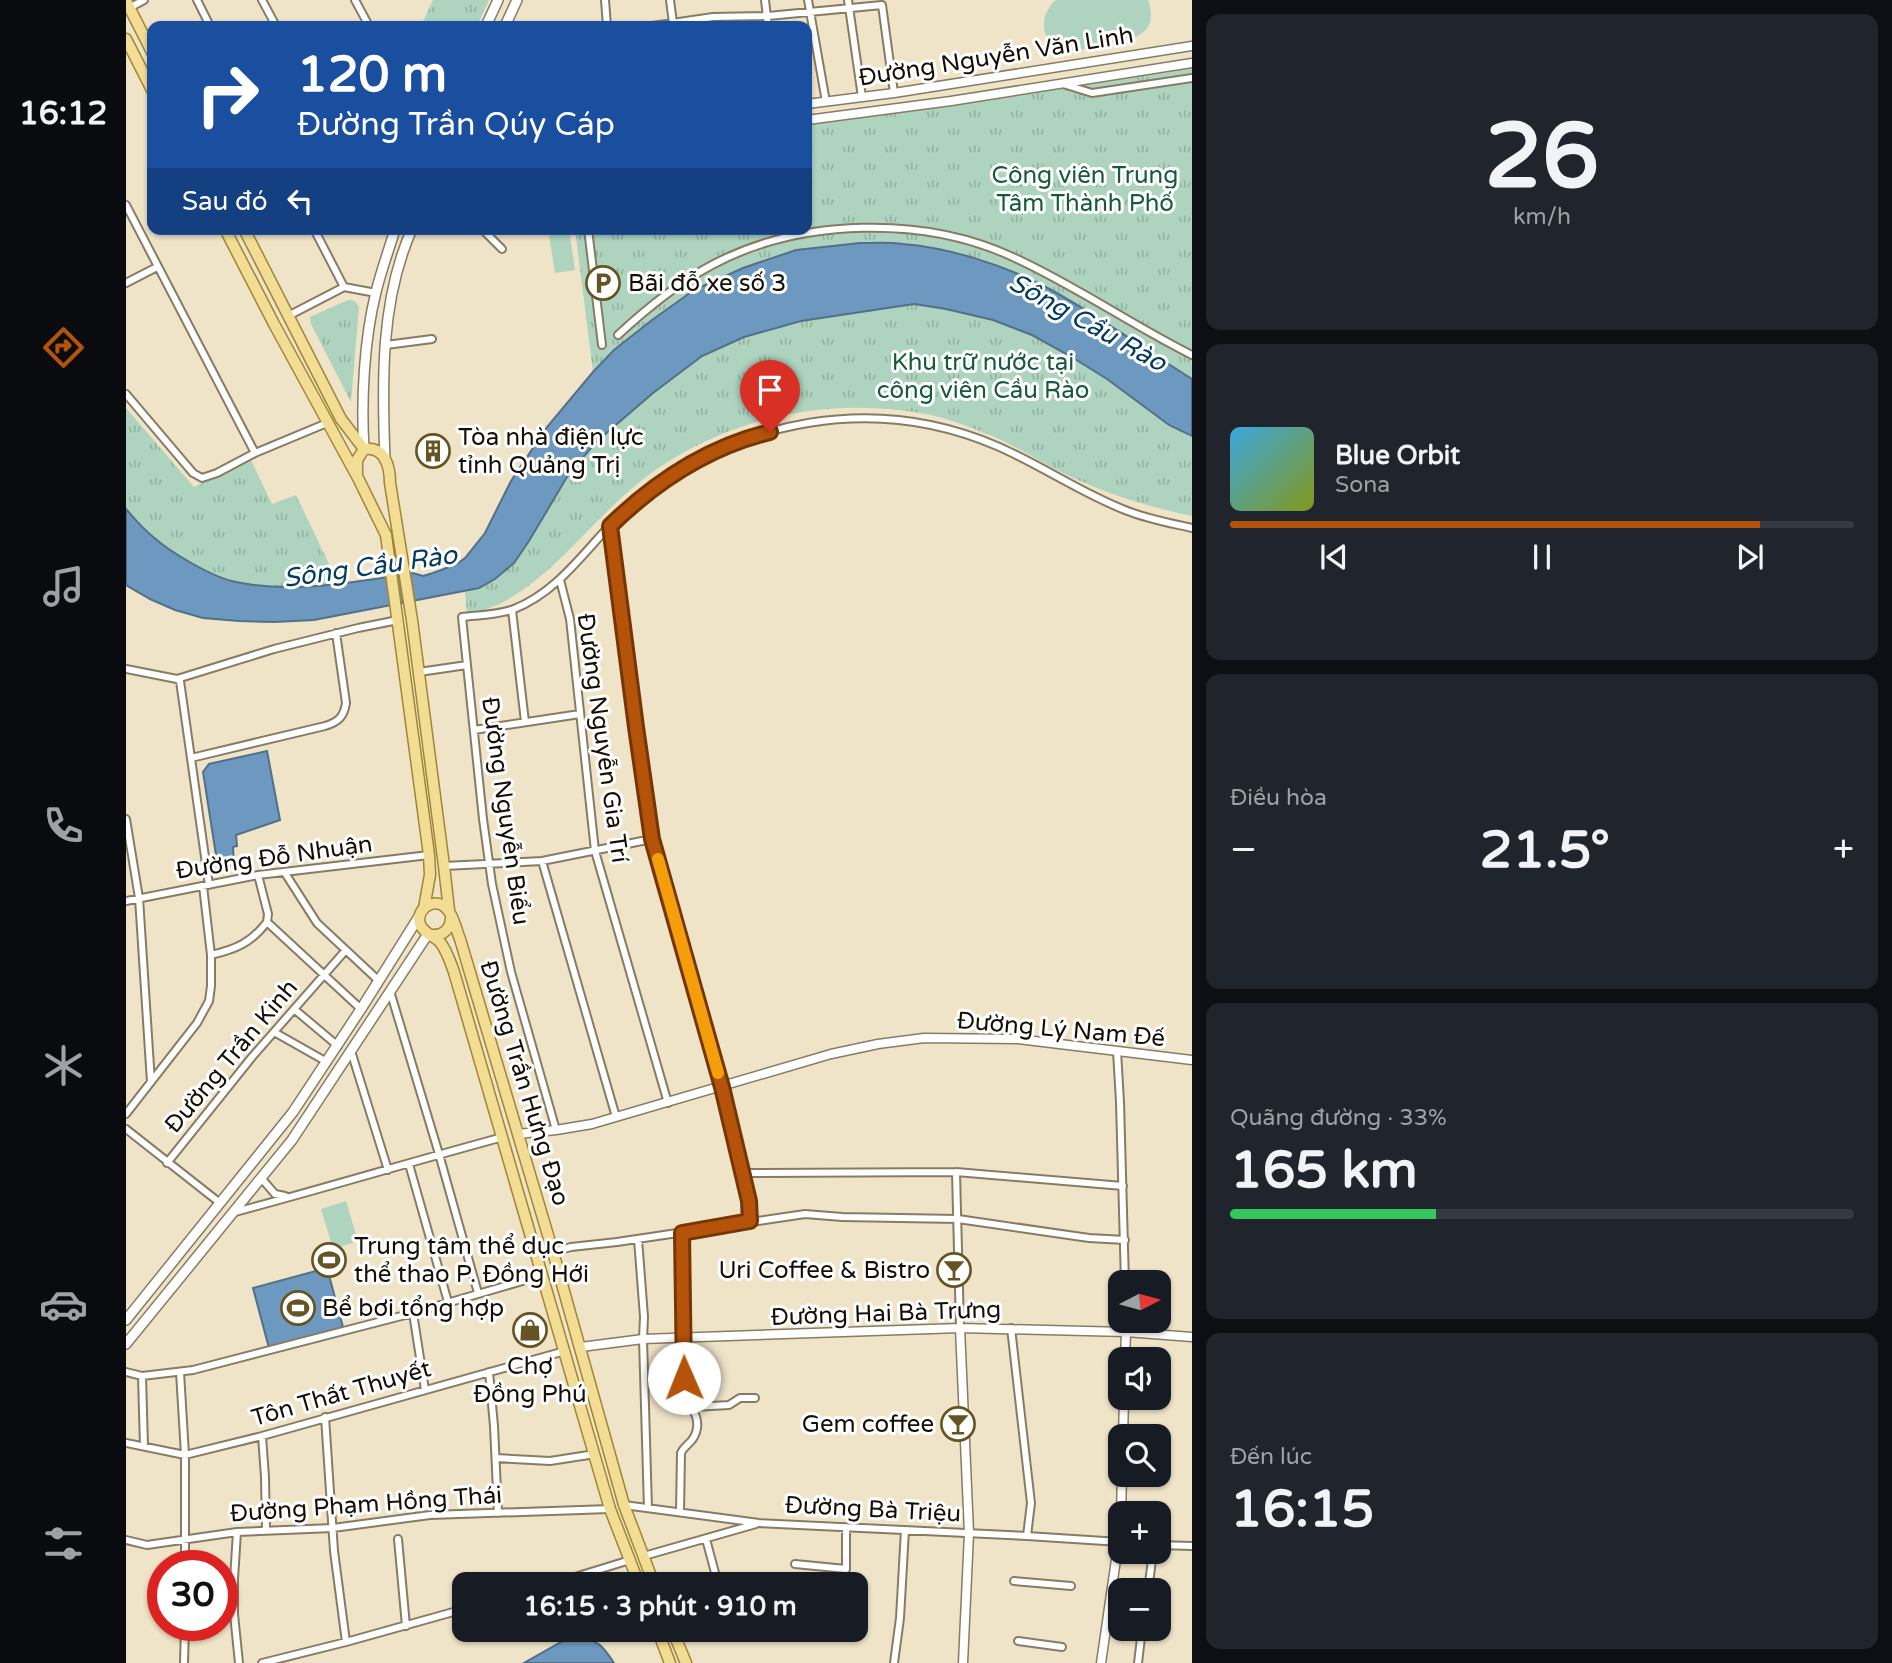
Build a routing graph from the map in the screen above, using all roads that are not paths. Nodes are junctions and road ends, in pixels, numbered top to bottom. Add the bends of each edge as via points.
1 (144, 0) edge
2 (197, 0) edge
3 (262, 0) edge
4 (355, 0) edge
5 (498, 0) edge
6 (517, 0) edge
7 (606, 0) edge
8 (670, 0) edge
9 (765, 0) edge
10 (808, 0) edge
11 (848, 4) edge
12 (127, 6) edge
13 (810, 11) junction
14 (768, 16) junction
15 (208, 21) edge
16 (272, 21) edge
17 (366, 21) edge
18 (488, 21) edge
19 (507, 21) edge
20 (607, 21) edge
21 (673, 21) edge
22 (686, 21) edge
23 (768, 21) edge
24 (812, 21) edge
25 (812, 22) edge
26 (126, 39) edge
27 (147, 43) edge
28 (1192, 46) edge
29 (1192, 63) edge
30 (1192, 78) edge
31 (147, 80) edge
32 (1062, 83) junction
33 (894, 93) junction
34 (862, 97) junction
35 (826, 102) junction
36 (812, 103) edge
37 (812, 119) edge
38 (126, 206) edge
39 (812, 233) edge
40 (228, 235) edge
41 (247, 235) edge
42 (317, 235) edge
43 (393, 235) edge
44 (410, 235) edge
45 (488, 235) edge
46 (589, 235) edge
47 (802, 235) edge
48 (502, 249) dead end
49 (158, 267) junction
50 (126, 283) edge
51 (344, 287) junction
52 (376, 293) junction
53 (288, 316) junction
54 (274, 324) junction
55 (618, 335) dead end
56 (432, 339) dead end
57 (386, 345) junction
58 (602, 345) dead end
59 (1192, 355) edge
60 (126, 394) edge
61 (327, 423) junction
62 (364, 449) junction
63 (255, 453) junction
64 (385, 460) junction
65 (358, 478) junction
66 (390, 483) junction
67 (364, 490) junction
68 (610, 526) junction
69 (1192, 528) edge
70 (560, 580) junction
71 (512, 610) junction
72 (397, 616) junction
73 (336, 633) junction
74 (467, 666) junction
75 (126, 669) edge
76 (418, 672) junction
77 (177, 679) junction
78 (580, 714) junction
79 (526, 722) junction
80 (474, 730) junction
81 (191, 758) junction
82 (126, 819) edge
83 (652, 839) junction
84 (595, 851) junction
85 (429, 855) junction
86 (542, 862) junction
87 (489, 864) junction
88 (444, 866) junction
89 (285, 873) junction
90 (258, 875) junction
91 (206, 885) junction
92 (139, 898) junction
93 (126, 901) edge
94 (422, 911) junction
95 (450, 914) junction
96 (267, 922) junction
97 (430, 934) junction
98 (345, 951) junction
99 (211, 955) junction
100 (324, 974) junction
101 (379, 981) junction
102 (390, 991) junction
103 (294, 1009) junction
104 (361, 1009) junction
105 (274, 1032) junction
106 (338, 1046) junction
107 (1117, 1051) junction
108 (351, 1052) junction
109 (1192, 1060) edge
110 (327, 1062) junction
111 (151, 1082) junction
112 (722, 1087) junction
113 (668, 1103) junction
114 (126, 1114) edge
115 (616, 1116) junction
116 (126, 1129) edge
117 (556, 1130) junction
118 (518, 1133) junction
119 (503, 1137) junction
120 (439, 1154) junction
121 (167, 1163) junction
122 (409, 1164) junction
123 (250, 1166) junction
124 (388, 1170) junction
125 (957, 1172) junction
126 (743, 1173) junction
127 (262, 1178) junction
128 (1123, 1186) junction
129 (294, 1196) junction
130 (220, 1203) junction
131 (235, 1212) junction
132 (958, 1219) junction
133 (750, 1221) junction
134 (682, 1233) junction
135 (638, 1240) junction
136 (1125, 1240) junction
137 (553, 1252) junction
138 (1125, 1270) edge
139 (543, 1275) junction
140 (478, 1293) junction
141 (448, 1302) junction
142 (413, 1312) junction
143 (126, 1320) edge
144 (960, 1328) junction
145 (1011, 1328) junction
146 (1108, 1331) edge
147 (1152, 1334) edge
148 (683, 1337) junction
149 (1192, 1337) edge
150 (643, 1339) junction
151 (126, 1345) edge
152 (581, 1347) junction
153 (565, 1351) junction
154 (126, 1372) edge
155 (180, 1372) junction
156 (489, 1372) junction
157 (142, 1376) junction
158 (425, 1390) junction
159 (755, 1398) dead end
160 (693, 1407) junction
161 (325, 1417) junction
162 (262, 1436) junction
163 (126, 1443) edge
164 (144, 1446) junction
165 (595, 1454) junction
166 (185, 1455) junction
167 (496, 1458) junction
168 (624, 1505) junction
169 (648, 1508) junction
170 (610, 1509) junction
171 (680, 1512) junction
172 (498, 1513) junction
173 (759, 1523) junction
174 (846, 1527) junction
175 (333, 1528) junction
176 (266, 1530) junction
177 (905, 1530) junction
178 (237, 1532) junction
179 (970, 1533) junction
180 (1027, 1536) junction
181 (185, 1539) junction
182 (398, 1539) dead end
183 (706, 1539) junction
184 (126, 1540) edge
185 (1108, 1541) edge
186 (1171, 1545) edge
187 (1192, 1546) edge
188 (185, 1550) edge
189 (643, 1556) junction
190 (630, 1560) junction
191 (795, 1564) dead end
192 (1117, 1564) edge
193 (591, 1572) edge
194 (634, 1572) edge
195 (649, 1572) edge
196 (715, 1572) edge
197 (1014, 1581) dead end
198 (1071, 1586) dead end
199 (452, 1613) edge
200 (406, 1626) junction
201 (185, 1641) edge
202 (1018, 1641) dead end
203 (1141, 1641) edge
204 (346, 1642) junction
205 (662, 1642) edge
206 (680, 1642) edge
207 (1062, 1647) dead end
208 (184, 1663) edge
209 (239, 1663) edge
210 (261, 1663) edge
211 (670, 1663) edge
212 (686, 1663) edge
213 (894, 1663) edge
214 (963, 1663) edge
215 (1101, 1663) edge
216 (1138, 1663) edge

1 - 12 street
2 - 15 street
3 - 16 street
4 - 17 street
5 - 18 main road
6 - 19 main road
7 - 20 street
8 - 21 street
9 - 14 street
10 - 13 street
11 - 13 street
11 - 33 street via 884,7
11 - 34 street
12 - 27 main road
13 - 14 street
13 - 24 street
14 - 22 street
14 - 23 street
25 - 35 street
26 - 31 main road
28 - 33 street, Đường Nguyễn Văn Linh
29 - 32 street, Đường Nguyễn Văn Linh
30 - 32 street via 1092,93
32 - 37 street, Đường Nguyễn Văn Linh
33 - 34 street, Đường Nguyễn Văn Linh
34 - 35 street, Đường Nguyễn Văn Linh
35 - 36 street, Đường Nguyễn Văn Linh
38 - 49 street
39 - 59 street via 877,228 914,231 993,248
40 - 54 main road
41 - 53 main road
42 - 51 street
43 - 52 main road
44 - 57 main road via 393,286
45 - 48 street
46 - 58 street
47 - 55 street via 711,265
49 - 50 street
49 - 63 street
51 - 52 street
51 - 53 street
52 - 62 main road via 362,418
53 - 54 main road
53 - 62 main road via 341,419
54 - 61 main road
56 - 57 street
57 - 64 main road
60 - 63 street via 198,477 207,478
61 - 63 street
61 - 65 main road
62 - 64 main road via 376,449
62 - 65 main road via 357,460
64 - 66 main road, Đường Trần Hưng Đạo
65 - 67 main road
66 - 67 main road via 380,497
66 - 76 main road, Đường Trần Hưng Đạo
67 - 72 main road via 386,536
68 - 69 street via 660,483 726,446 832,420 873,418 919,424 986,442 1125,511
68 - 70 street
68 - 83 street
70 - 71 street
70 - 78 street, Đường Nguyễn Gia Trí via 570,619
71 - 74 street, Đường Nguyễn Biểu via 462,617
71 - 79 street
72 - 73 street
72 - 85 main road
73 - 77 street
73 - 81 street via 346,703 338,720
74 - 76 street
74 - 80 street, Đường Nguyễn Biểu
75 - 77 street
76 - 88 main road, Đường Trần Hưng Đạo
77 - 81 street
78 - 79 street
78 - 84 street, Đường Nguyễn Gia Trí
79 - 80 street
80 - 87 street, Đường Nguyễn Biểu
81 - 91 street
82 - 92 street
83 - 84 street
83 - 112 street
84 - 86 street
84 - 113 street, Đường Nguyễn Gia Trí
85 - 89 street, Đường Đỗ Nhuận
85 - 94 main road
86 - 87 street
86 - 115 street
87 - 88 street
87 - 117 street, Đường Nguyễn Biểu via 511,972
88 - 95 main road, Đường Trần Hưng Đạo
89 - 90 street, Đường Đỗ Nhuận
89 - 98 street via 317,923
90 - 91 street, Đường Đỗ Nhuận
90 - 96 street
91 - 92 street, Đường Đỗ Nhuận
91 - 99 street
92 - 93 street, Đường Đỗ Nhuận
92 - 111 street
94 - 95 main road via 439,904
94 - 97 main road via 420,926
94 - 101 main road
95 - 97 main road via 446,931
95 - 118 main road, Đường Trần Hưng Đạo
96 - 99 street via 240,947
96 - 100 street, Đường Trần Kinh
97 - 102 main road
97 - 119 main road, Đường Trần Hưng Đạo via 446,951 454,972
98 - 100 street
98 - 101 street
99 - 111 street via 209,1001
100 - 103 street, Đường Trần Kinh
100 - 104 street
101 - 104 main road
102 - 108 main road
102 - 120 street
103 - 105 street, Đường Trần Kinh
103 - 106 street
104 - 106 main road
105 - 110 street
105 - 121 street, Đường Trần Kinh
106 - 110 main road
107 - 109 street, Đường Lý Nam Đế
107 - 112 street, Đường Lý Nam Đế via 1018,1039 924,1038 831,1054
107 - 128 street
108 - 124 street
108 - 127 main road
110 - 123 main road
111 - 114 street
112 - 113 street, Đường Lý Nam Đế
112 - 126 street
113 - 115 street, Đường Lý Nam Đế
115 - 117 street, Đường Lý Nam Đế
116 - 121 street
117 - 118 street, Đường Lý Nam Đế
118 - 119 main road
118 - 137 main road, Đường Trần Hưng Đạo
119 - 120 street
119 - 139 main road, Đường Trần Hưng Đạo
120 - 122 street
120 - 140 street
121 - 130 street
122 - 124 street
122 - 141 street
123 - 127 main road
123 - 130 main road
124 - 129 street
125 - 126 street
125 - 128 street
125 - 132 street
126 - 133 street
127 - 129 street via 275,1194
127 - 131 main road
128 - 136 street
129 - 131 street
130 - 131 main road
130 - 143 main road
131 - 151 main road
132 - 133 street via 805,1214
132 - 136 street
132 - 144 street
133 - 134 street
134 - 135 street
134 - 148 street
135 - 137 street
135 - 150 street
136 - 138 street
137 - 152 main road, Đường Trần Hưng Đạo
139 - 140 street
139 - 153 main road, Đường Trần Hưng Đạo
140 - 141 street
141 - 142 street
142 - 155 street
142 - 158 street
144 - 145 street, Đường Hai Bà Trưng
144 - 148 street, Đường Hai Bà Trưng
144 - 179 street
145 - 146 street, Đường Hai Bà Trưng
145 - 180 street via 1031,1503
147 - 149 street, Đường Hai Bà Trưng
148 - 150 street, Đường Hai Bà Trưng
148 - 160 street via 684,1398
150 - 152 street, Đường Hai Bà Trưng
150 - 169 street
152 - 153 main road
152 - 168 main road, Đường Trần Hưng Đạo
153 - 156 street, Tôn Thất Thuyết
153 - 165 main road, Đường Trần Hưng Đạo
154 - 157 street
155 - 157 street
155 - 166 street
156 - 158 street, Tôn Thất Thuyết
156 - 167 street
157 - 164 street
158 - 161 street, Tôn Thất Thuyết
159 - 160 street
160 - 171 street via 694,1437 681,1453
161 - 162 street, Tôn Thất Thuyết
161 - 175 street
162 - 166 street, Tôn Thất Thuyết
162 - 176 street
163 - 164 street, Tôn Thất Thuyết
164 - 166 street, Tôn Thất Thuyết
165 - 167 street via 550,1461
165 - 170 main road, Đường Trần Hưng Đạo
166 - 181 street
167 - 172 street
168 - 169 street, Đường Bà Triệu
168 - 189 main road, Đường Trần Hưng Đạo
169 - 171 street, Đường Bà Triệu
170 - 172 street, Đường Phạm Hồng Thái
170 - 190 main road, Đường Trần Hưng Đạo
171 - 173 street, Đường Bà Triệu
172 - 175 street, Đường Phạm Hồng Thái
173 - 174 street, Đường Bà Triệu
173 - 183 street
174 - 177 street, Đường Bà Triệu
174 - 191 street via 846,1569
175 - 176 street, Đường Phạm Hồng Thái
175 - 204 street
176 - 178 street, Đường Phạm Hồng Thái
177 - 179 street, Đường Bà Triệu
177 - 213 street
178 - 181 street, Đường Phạm Hồng Thái
178 - 209 street via 234,1614
179 - 180 street, Đường Bà Triệu
179 - 214 street
180 - 185 street, Đường Bà Triệu
181 - 184 street, Đường Phạm Hồng Thái via 147,1545
181 - 188 street
182 - 200 street
183 - 189 street
183 - 196 street
186 - 187 street
189 - 190 main road
189 - 195 main road, Đường Trần Hưng Đạo
190 - 193 street
190 - 194 main road, Đường Trần Hưng Đạo
192 - 215 street
197 - 198 street
199 - 200 street
200 - 204 street
201 - 208 street
202 - 207 street
203 - 216 street
204 - 210 street
205 - 211 main road
206 - 212 main road

